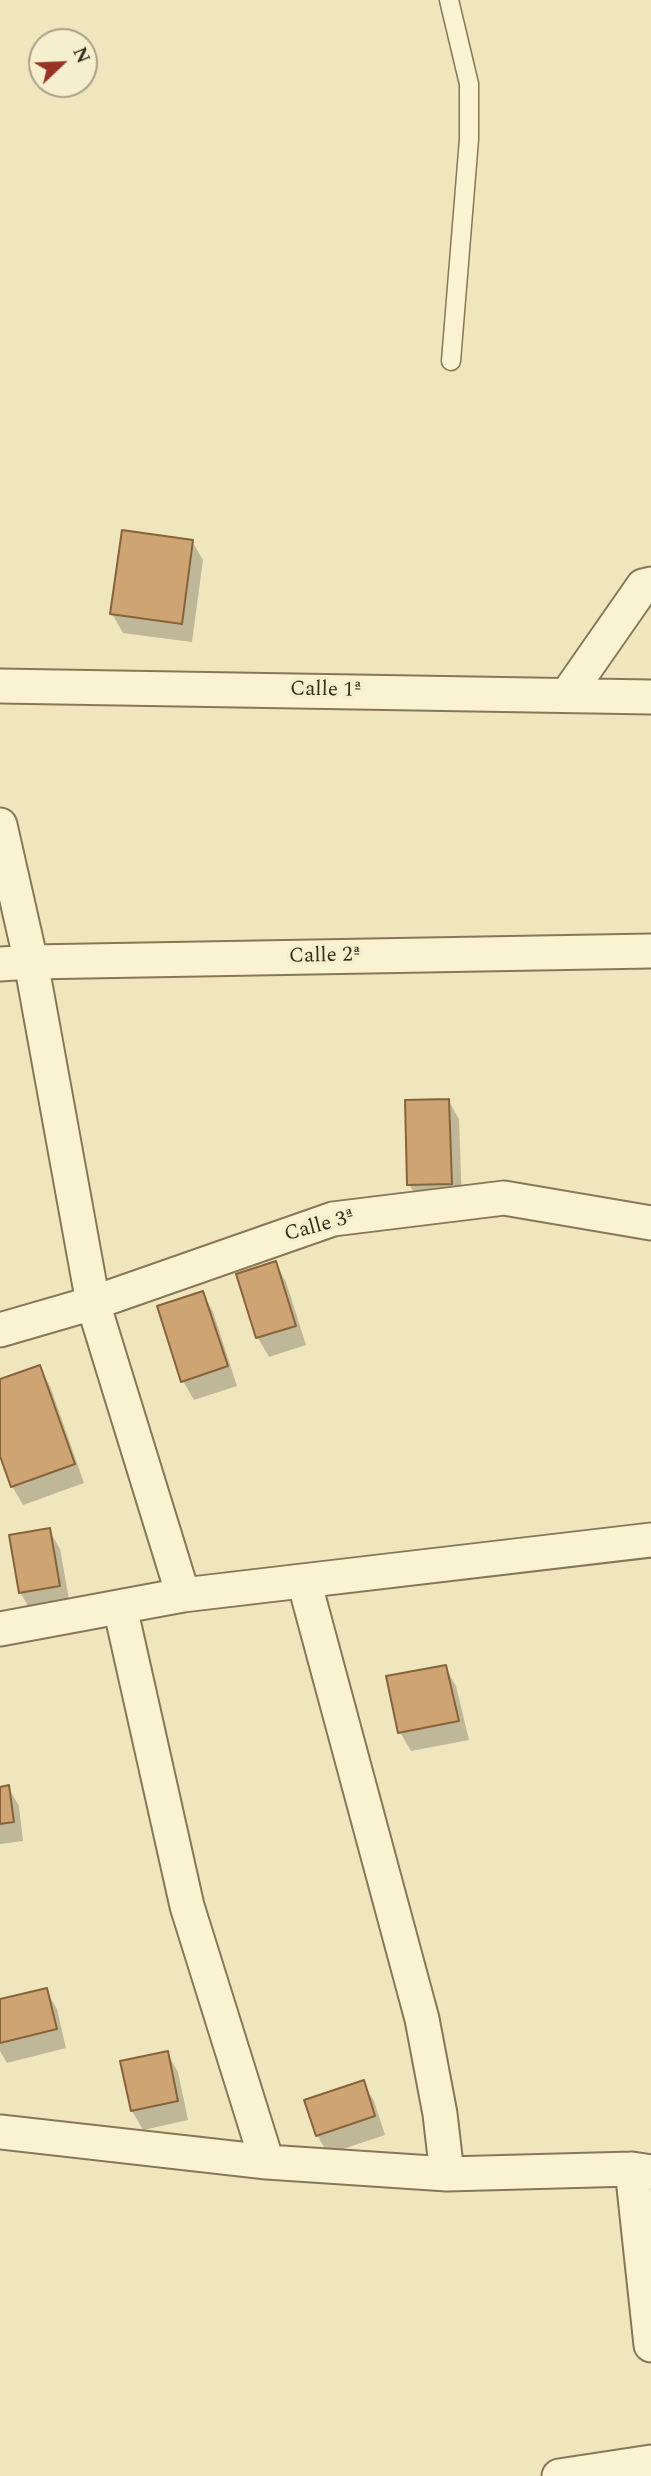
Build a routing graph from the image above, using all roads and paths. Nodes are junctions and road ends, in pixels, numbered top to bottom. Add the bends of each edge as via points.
1 (449, 0) edge
2 (452, 361) dead end
3 (651, 584) edge
4 (0, 686) edge
5 (567, 695) junction
6 (651, 697) edge
7 (0, 825) edge
8 (651, 951) edge
9 (15, 963) edge
10 (651, 1223) edge
11 (93, 1303) junction
12 (0, 1330) edge
13 (651, 1540) edge
14 (304, 1581) junction
15 (183, 1595) junction
16 (120, 1607) junction
17 (0, 1629) edge
18 (0, 2132) edge
19 (267, 2162) junction
20 (641, 2171) edge
21 (447, 2174) junction
22 (651, 2345) edge
23 (651, 2462) edge
24 (559, 2476) edge

1 - 2 lane via 468,84 469,139
3 - 5 street via 643,586
4 - 5 street, Calle 1ª
5 - 6 street, Calle 1ª
7 - 9 street
8 - 9 street, Calle 2ª
9 - 11 street
10 - 11 street, Calle 3ª via 504,1198 333,1219
11 - 12 street, Calle 3ª
11 - 15 street
13 - 14 street
14 - 15 street
14 - 21 street via 422,2019
15 - 16 street
16 - 17 street
16 - 19 street via 187,1906
18 - 19 street
19 - 21 street
20 - 21 street
20 - 22 street
23 - 24 street

